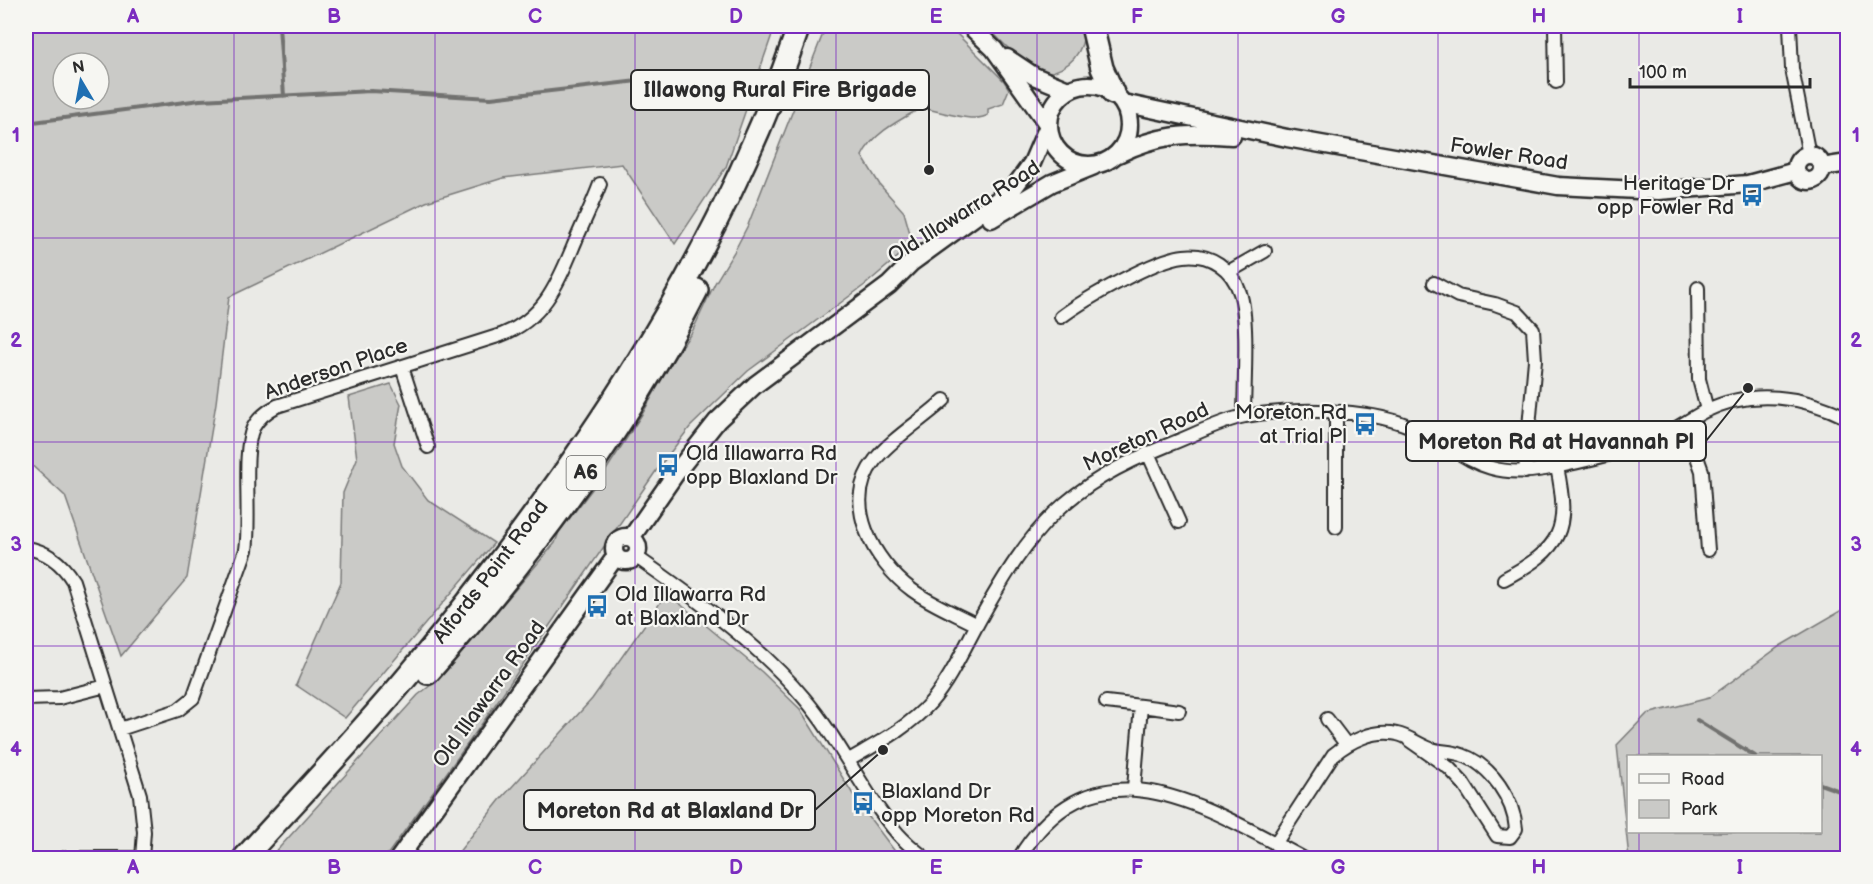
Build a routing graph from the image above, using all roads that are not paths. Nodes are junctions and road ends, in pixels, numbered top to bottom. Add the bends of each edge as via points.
1 (799, 26) edge
2 (813, 26) edge
3 (970, 26) edge
4 (1092, 26) edge
5 (1555, 26) edge
6 (1790, 26) edge
7 (994, 49) junction
8 (1556, 82) dead end
9 (1068, 90) junction
10 (1118, 98) junction
11 (1048, 125) junction
12 (1287, 138) junction
13 (1117, 154) junction
14 (1809, 155) junction
15 (1848, 163) edge
16 (1097, 165) junction
17 (1822, 167) junction
18 (1796, 171) junction
19 (600, 184) dead end
20 (1265, 251) dead end
21 (1230, 271) junction
22 (1434, 284) dead end
23 (889, 285) junction
24 (1698, 288) dead end
25 (1061, 317) dead end
26 (402, 367) junction
27 (944, 400) dead end
28 (1707, 410) junction
29 (1336, 413) junction
30 (1244, 416) junction
31 (1848, 418) edge
32 (1685, 423) junction
33 (428, 447) dead end
34 (1148, 453) junction
35 (1557, 467) junction
36 (1526, 472) junction
37 (1179, 522) dead end
38 (1336, 527) dead end
39 (631, 538) junction
40 (26, 548) edge
41 (1707, 550) dead end
42 (616, 556) junction
43 (636, 556) junction
44 (1504, 579) dead end
45 (977, 625) junction
46 (106, 686) junction
47 (26, 699) edge
48 (1106, 702) dead end
49 (1141, 706) junction
50 (1179, 711) dead end
51 (1327, 719) dead end
52 (120, 729) junction
53 (1409, 740) junction
54 (1346, 744) junction
55 (849, 760) junction
56 (1134, 788) junction
57 (1275, 844) junction
58 (65, 858) edge
59 (142, 858) edge
60 (244, 858) edge
61 (261, 858) edge
62 (399, 858) edge
63 (925, 858) edge
64 (1019, 858) edge
65 (1303, 858) edge

1 - 60 highway, Alfords Point Road / A6 via 755,139 688,280 561,481 415,667
2 - 61 highway, Alfords Point Road / A6 via 780,113 726,232 667,350 613,435 532,550
3 - 7 street
4 - 10 highway via 1102,68
5 - 8 street
6 - 14 street via 1792,69
7 - 9 street via 1034,76
7 - 11 street
9 - 10 street via 1091,85
9 - 11 street via 1050,111
10 - 12 street, Fowler Road
10 - 13 street via 1128,116 1129,129
11 - 16 street via 1060,154 1077,164
11 - 23 street, Old Illawarra Road via 1032,163 1013,189 911,262
12 - 13 street, Fowler Road via 1173,134 1144,141
12 - 18 street, Fowler Road via 1534,183 1591,189 1658,191 1722,187
13 - 16 street
14 - 17 street via 1816,157
14 - 18 street via 1799,160
15 - 17 street
16 - 23 street, Old Illawarra Road via 1015,203 921,269
17 - 18 street via 1820,175 1809,181
19 - 26 street, Anderson Place via 555,288 534,316 507,333
20 - 21 street
21 - 25 street via 1203,258 1176,258 1096,294
21 - 30 street via 1241,295 1243,311
22 - 36 street via 1458,296 1517,312 1533,329 1535,360
23 - 39 street, Old Illawarra Road via 755,385 717,421
24 - 28 street via 1699,379
26 - 33 street
26 - 52 street, Anderson Place via 277,406 254,425 249,444 246,550 197,691 178,710
27 - 45 street via 874,460 863,481 861,512 869,538 899,579 914,592
28 - 31 street, Moreton Road via 1748,399 1785,397 1815,403
28 - 32 street, Moreton Road
29 - 30 street, Moreton Road
29 - 36 street, Moreton Road via 1395,421 1484,466
29 - 38 street
30 - 34 street, Moreton Road
32 - 35 street, Moreton Road via 1650,441
32 - 41 street via 1702,471
34 - 37 street
34 - 45 street, Moreton Road via 1091,482 1052,515 1011,564
35 - 36 street, Moreton Road
35 - 44 street via 1563,499 1559,531 1541,556
39 - 42 street via 618,540 614,546
39 - 43 street via 638,546
40 - 46 street via 48,555 68,573
42 - 43 street via 626,561
42 - 62 street, Old Illawarra Road
43 - 55 street via 785,676
45 - 55 street, Moreton Road via 944,683 921,712
46 - 47 street via 59,698
46 - 52 street
48 - 49 street
49 - 50 street
49 - 56 street
51 - 54 street
52 - 59 street via 142,806
53 - 53 street via 1482,765 1506,795 1515,815 1516,829 1509,837 1497,836 1449,768
53 - 54 street via 1397,734 1368,735
54 - 57 street via 1333,754
55 - 63 street via 894,829
56 - 57 street via 1185,801
56 - 64 street via 1105,791 1076,801 1050,818
57 - 65 street
58 - 59 street

